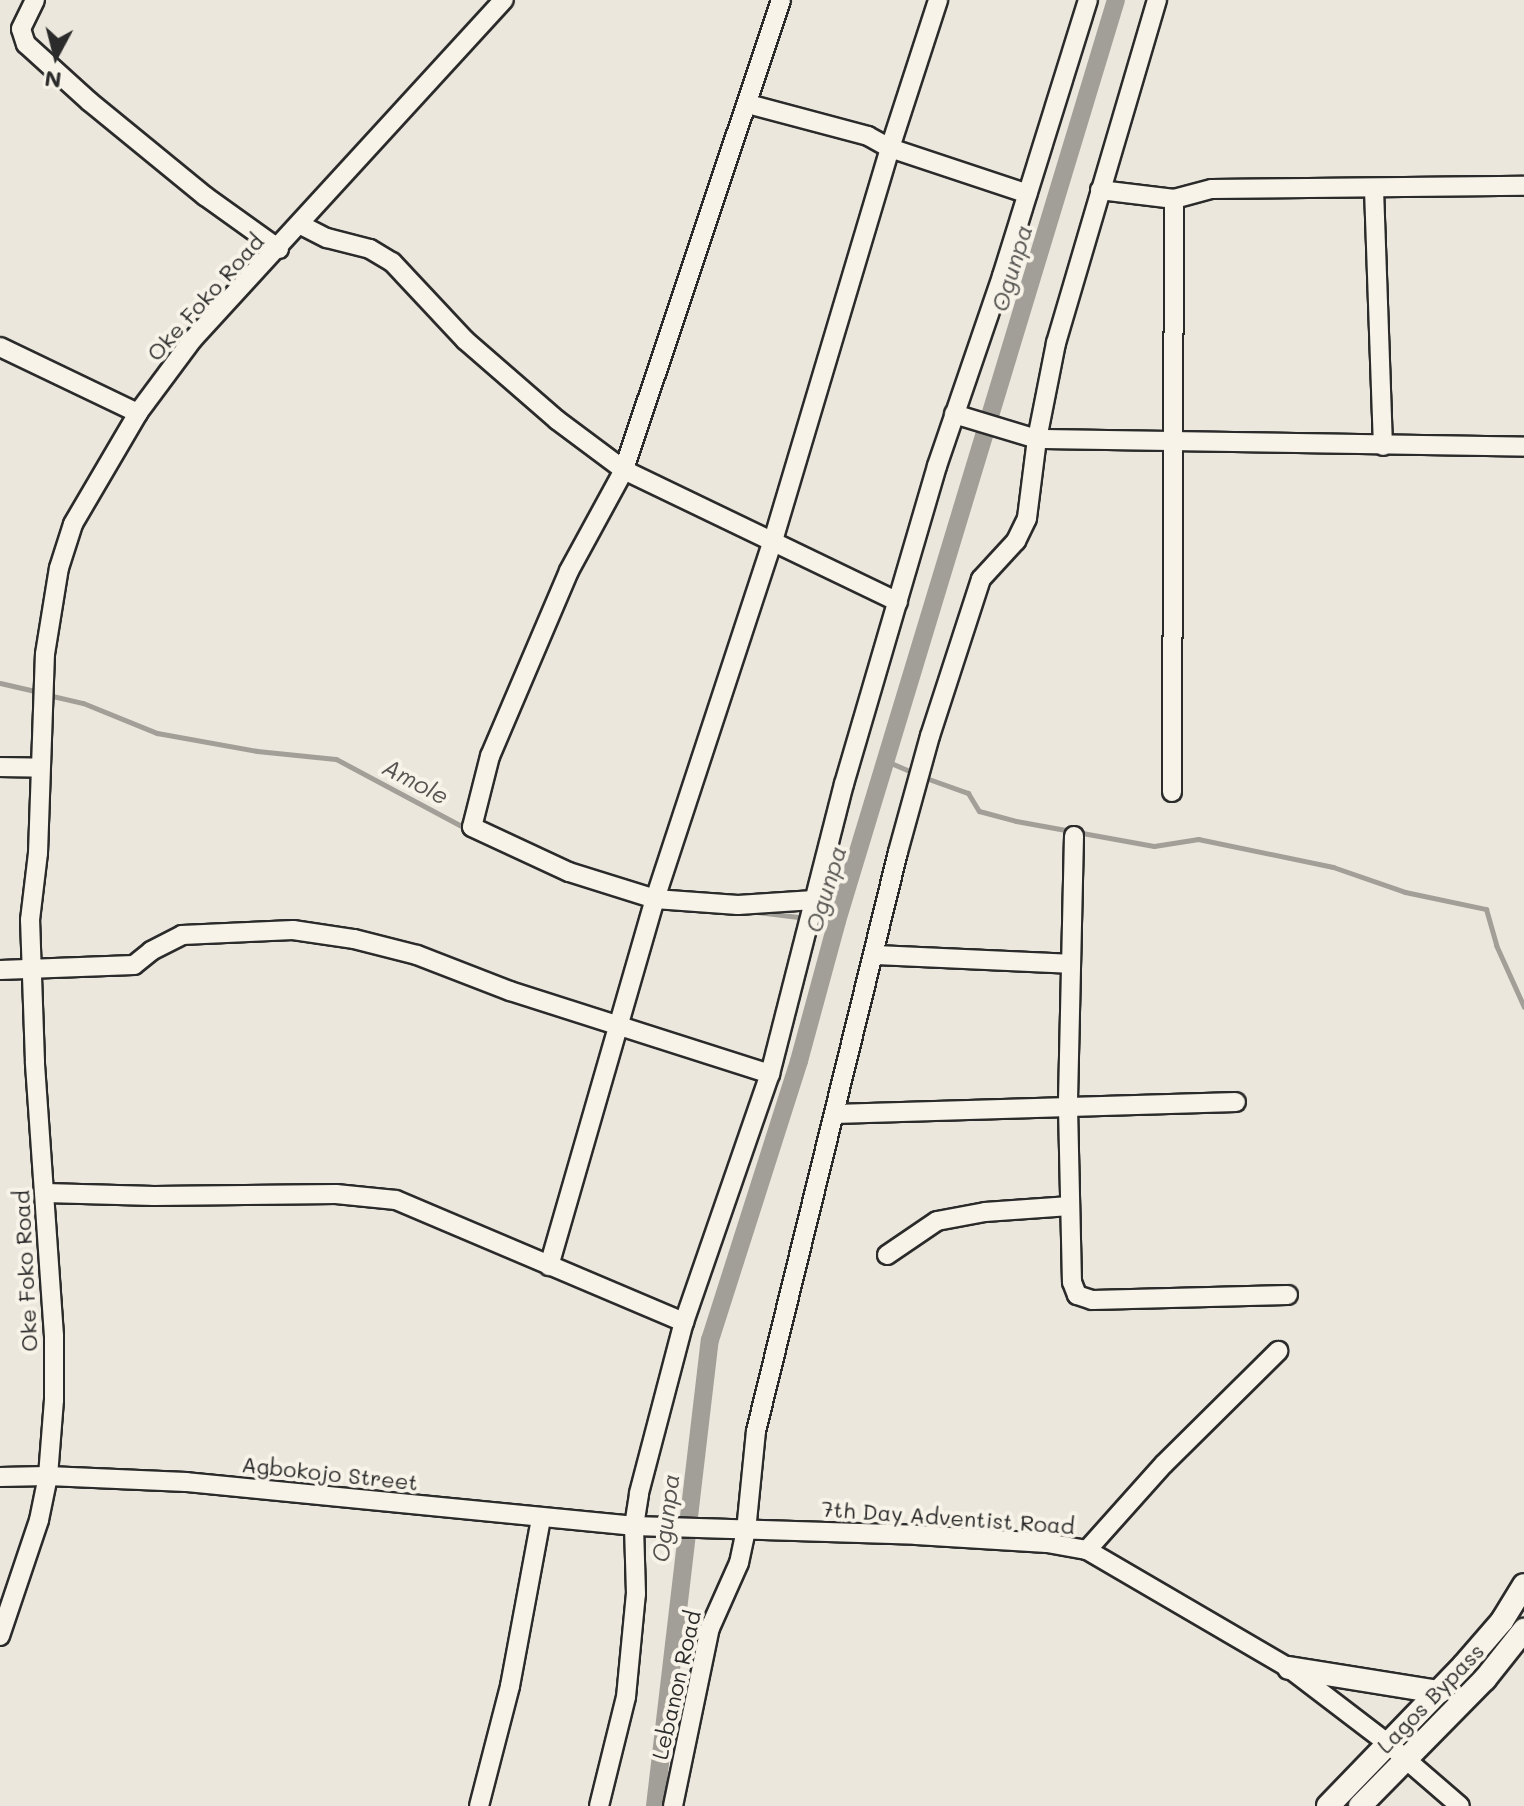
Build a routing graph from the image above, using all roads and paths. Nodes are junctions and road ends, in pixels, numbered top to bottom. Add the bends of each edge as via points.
1 (35, 0) edge
2 (504, 0) edge
3 (781, 0) edge
4 (938, 0) edge
5 (1088, 0) edge
6 (1157, 0) edge
7 (748, 104) junction
8 (890, 148) junction
9 (1524, 186) edge
10 (1374, 189) junction
11 (1100, 190) junction
12 (1028, 194) junction
13 (1174, 199) junction
14 (301, 225) junction
15 (279, 249) junction
16 (0, 347) edge
17 (138, 413) junction
18 (960, 416) junction
19 (1032, 437) junction
20 (1176, 443) junction
21 (1383, 446) junction
22 (1524, 447) edge
23 (624, 470) junction
24 (772, 544) junction
25 (898, 602) junction
26 (0, 767) edge
27 (39, 768) junction
28 (1172, 792) dead end
29 (1074, 836) dead end
30 (655, 899) junction
31 (814, 900) junction
32 (874, 955) junction
33 (1071, 964) junction
34 (0, 970) edge
35 (29, 971) junction
36 (621, 1025) junction
37 (770, 1074) junction
38 (1236, 1102) dead end
39 (1068, 1107) junction
40 (835, 1114) junction
41 (45, 1193) junction
42 (1070, 1206) junction
43 (887, 1255) dead end
44 (549, 1266) junction
45 (1288, 1295) dead end
46 (684, 1322) junction
47 (1278, 1351) dead end
48 (48, 1476) junction
49 (0, 1477) edge
50 (541, 1518) junction
51 (634, 1526) junction
52 (654, 1527) joint
53 (742, 1530) junction
54 (1087, 1550) junction
55 (1524, 1585) edge
56 (1524, 1630) edge
57 (0, 1636) edge
58 (1289, 1668) junction
59 (1439, 1692) junction
60 (1387, 1743) junction
61 (1407, 1760) junction
62 (479, 1806) edge
63 (599, 1806) edge
64 (673, 1806) edge
65 (1328, 1806) edge
66 (1360, 1806) edge
67 (1460, 1806) edge

1 - 15 street via 21,29 26,44 205,196
2 - 14 street, Oke Foko Road
3 - 7 street
4 - 8 street
5 - 12 street
6 - 11 street, Lebanon Road
7 - 8 street via 868,136
7 - 23 street
8 - 12 street
8 - 24 street
9 - 10 street
10 - 13 street via 1212,189
10 - 21 street
11 - 13 street
11 - 19 street, Lebanon Road
12 - 18 street
13 - 20 street
14 - 15 street, Oke Foko Road
14 - 23 street via 392,262 465,340
15 - 17 street, Oke Foko Road via 193,339
16 - 17 street
17 - 27 street, Oke Foko Road via 73,524 59,568 43,681
18 - 19 street
18 - 25 street
19 - 20 street
19 - 32 street, Lebanon Road via 1027,518 1016,541 981,579 930,736
20 - 21 street
20 - 28 street
21 - 22 street
23 - 24 street
23 - 30 street via 569,571 496,743 472,827 569,872
24 - 25 street
24 - 30 street
25 - 31 street
26 - 27 street
27 - 35 street, Oke Foko Road
29 - 33 street
30 - 31 street via 738,905
30 - 36 street
31 - 37 street
32 - 33 street
32 - 40 street, Lebanon Road
33 - 39 street
34 - 35 street
35 - 36 street via 134,965 182,935 293,930 417,955
35 - 41 street, Oke Foko Road
36 - 37 street
36 - 44 street
37 - 46 street
38 - 39 street
39 - 40 street
39 - 42 street
40 - 53 street, Lebanon Road via 756,1431
41 - 44 street via 336,1194 396,1200
41 - 48 street, Oke Foko Road via 54,1336
42 - 43 street via 937,1221
42 - 45 street via 1077,1295 1092,1300
44 - 46 street
46 - 51 street
47 - 54 street
48 - 49 street, Agbokojo Street
48 - 50 street, Agbokojo Street via 186,1482
48 - 57 street, Oke Foko Road via 39,1520
50 - 51 street, Agbokojo Street
50 - 62 street via 510,1686
51 - 52 street, Agbokojo Street
51 - 63 street via 636,1594 626,1697
52 - 53 street, 7th Day Adventist Road
53 - 54 street, 7th Day Adventist Road via 916,1535
53 - 64 street, Lebanon Road via 739,1563 710,1628
54 - 58 street, 7th Day Adventist Road
55 - 59 main road, Lagos Bypass via 1502,1621
56 - 61 main road, Lagos Bypass
58 - 59 main road
58 - 60 street, 7th Day Adventist Road
59 - 60 main road, Lagos Bypass
60 - 61 street, 7th Day Adventist Road
60 - 65 main road, Lagos Bypass
61 - 66 main road, Lagos Bypass
61 - 67 street, 7th Day Adventist Road

